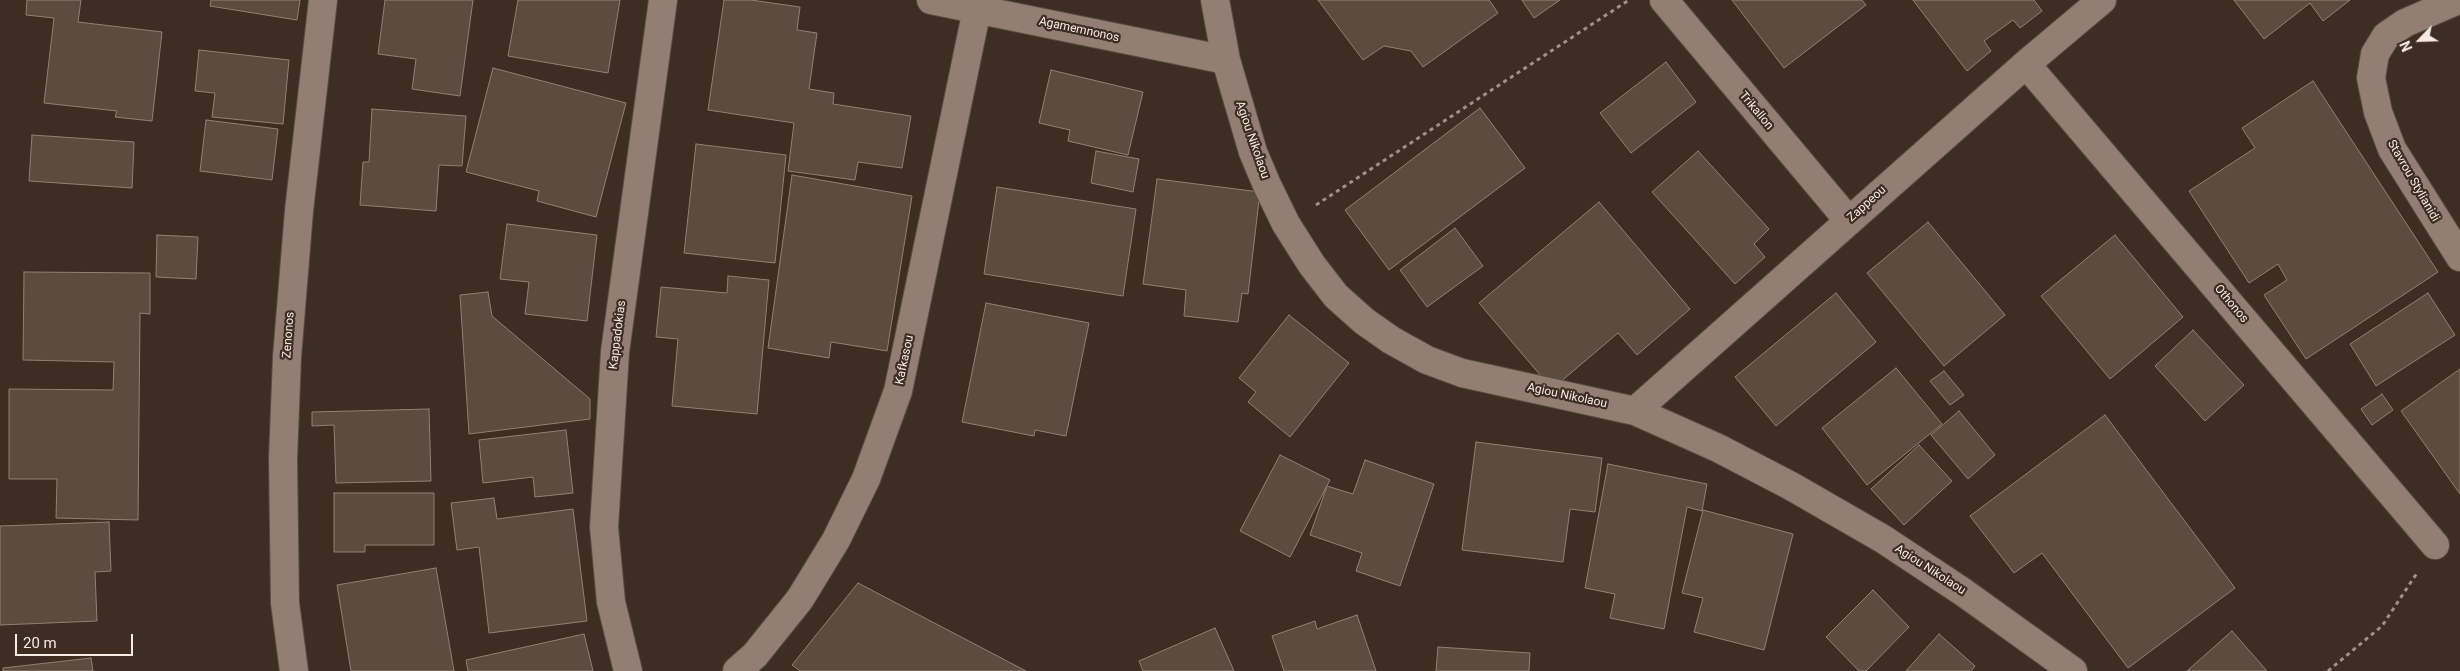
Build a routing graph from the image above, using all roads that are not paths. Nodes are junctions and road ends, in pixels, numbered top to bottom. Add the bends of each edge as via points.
1 (323, 0) edge
2 (663, 0) edge
3 (931, 0) edge
4 (1215, 0) edge
5 (1664, 0) edge
6 (2102, 0) edge
7 (2458, 0) edge
8 (977, 9) junction
9 (1226, 60) junction
10 (2026, 64) junction
11 (1849, 221) junction
12 (2460, 257) edge
13 (1635, 411) junction
14 (2435, 545) road end
15 (294, 671) edge
16 (628, 671) edge
17 (737, 671) edge
18 (2073, 671) edge

1 - 15 street, Zenonos via 299,211 287,357 283,459 285,593
2 - 16 street, Kappadokias via 615,352 604,527 611,602
3 - 8 street, Agamemnonos
4 - 9 street, Agiou Nikolaou
5 - 11 street, Trikallon
6 - 10 street, Zappeou
7 - 12 street, Stavrou Stylianidi via 2405,23 2386,36 2375,54 2371,78 2378,112 2392,149
8 - 9 street, Agamemnonos
8 - 17 street, Kafkasou via 898,391 866,479 836,540 800,600 756,654
9 - 13 street, Agiou Nikolaou via 1253,152 1286,224 1312,266 1336,296 1391,340 1427,360 1462,373
10 - 11 street, Zappeou
10 - 14 street, Othonos
11 - 13 street, Zappeou
13 - 18 street, Agiou Nikolaou via 1718,448 1883,539 1964,592

